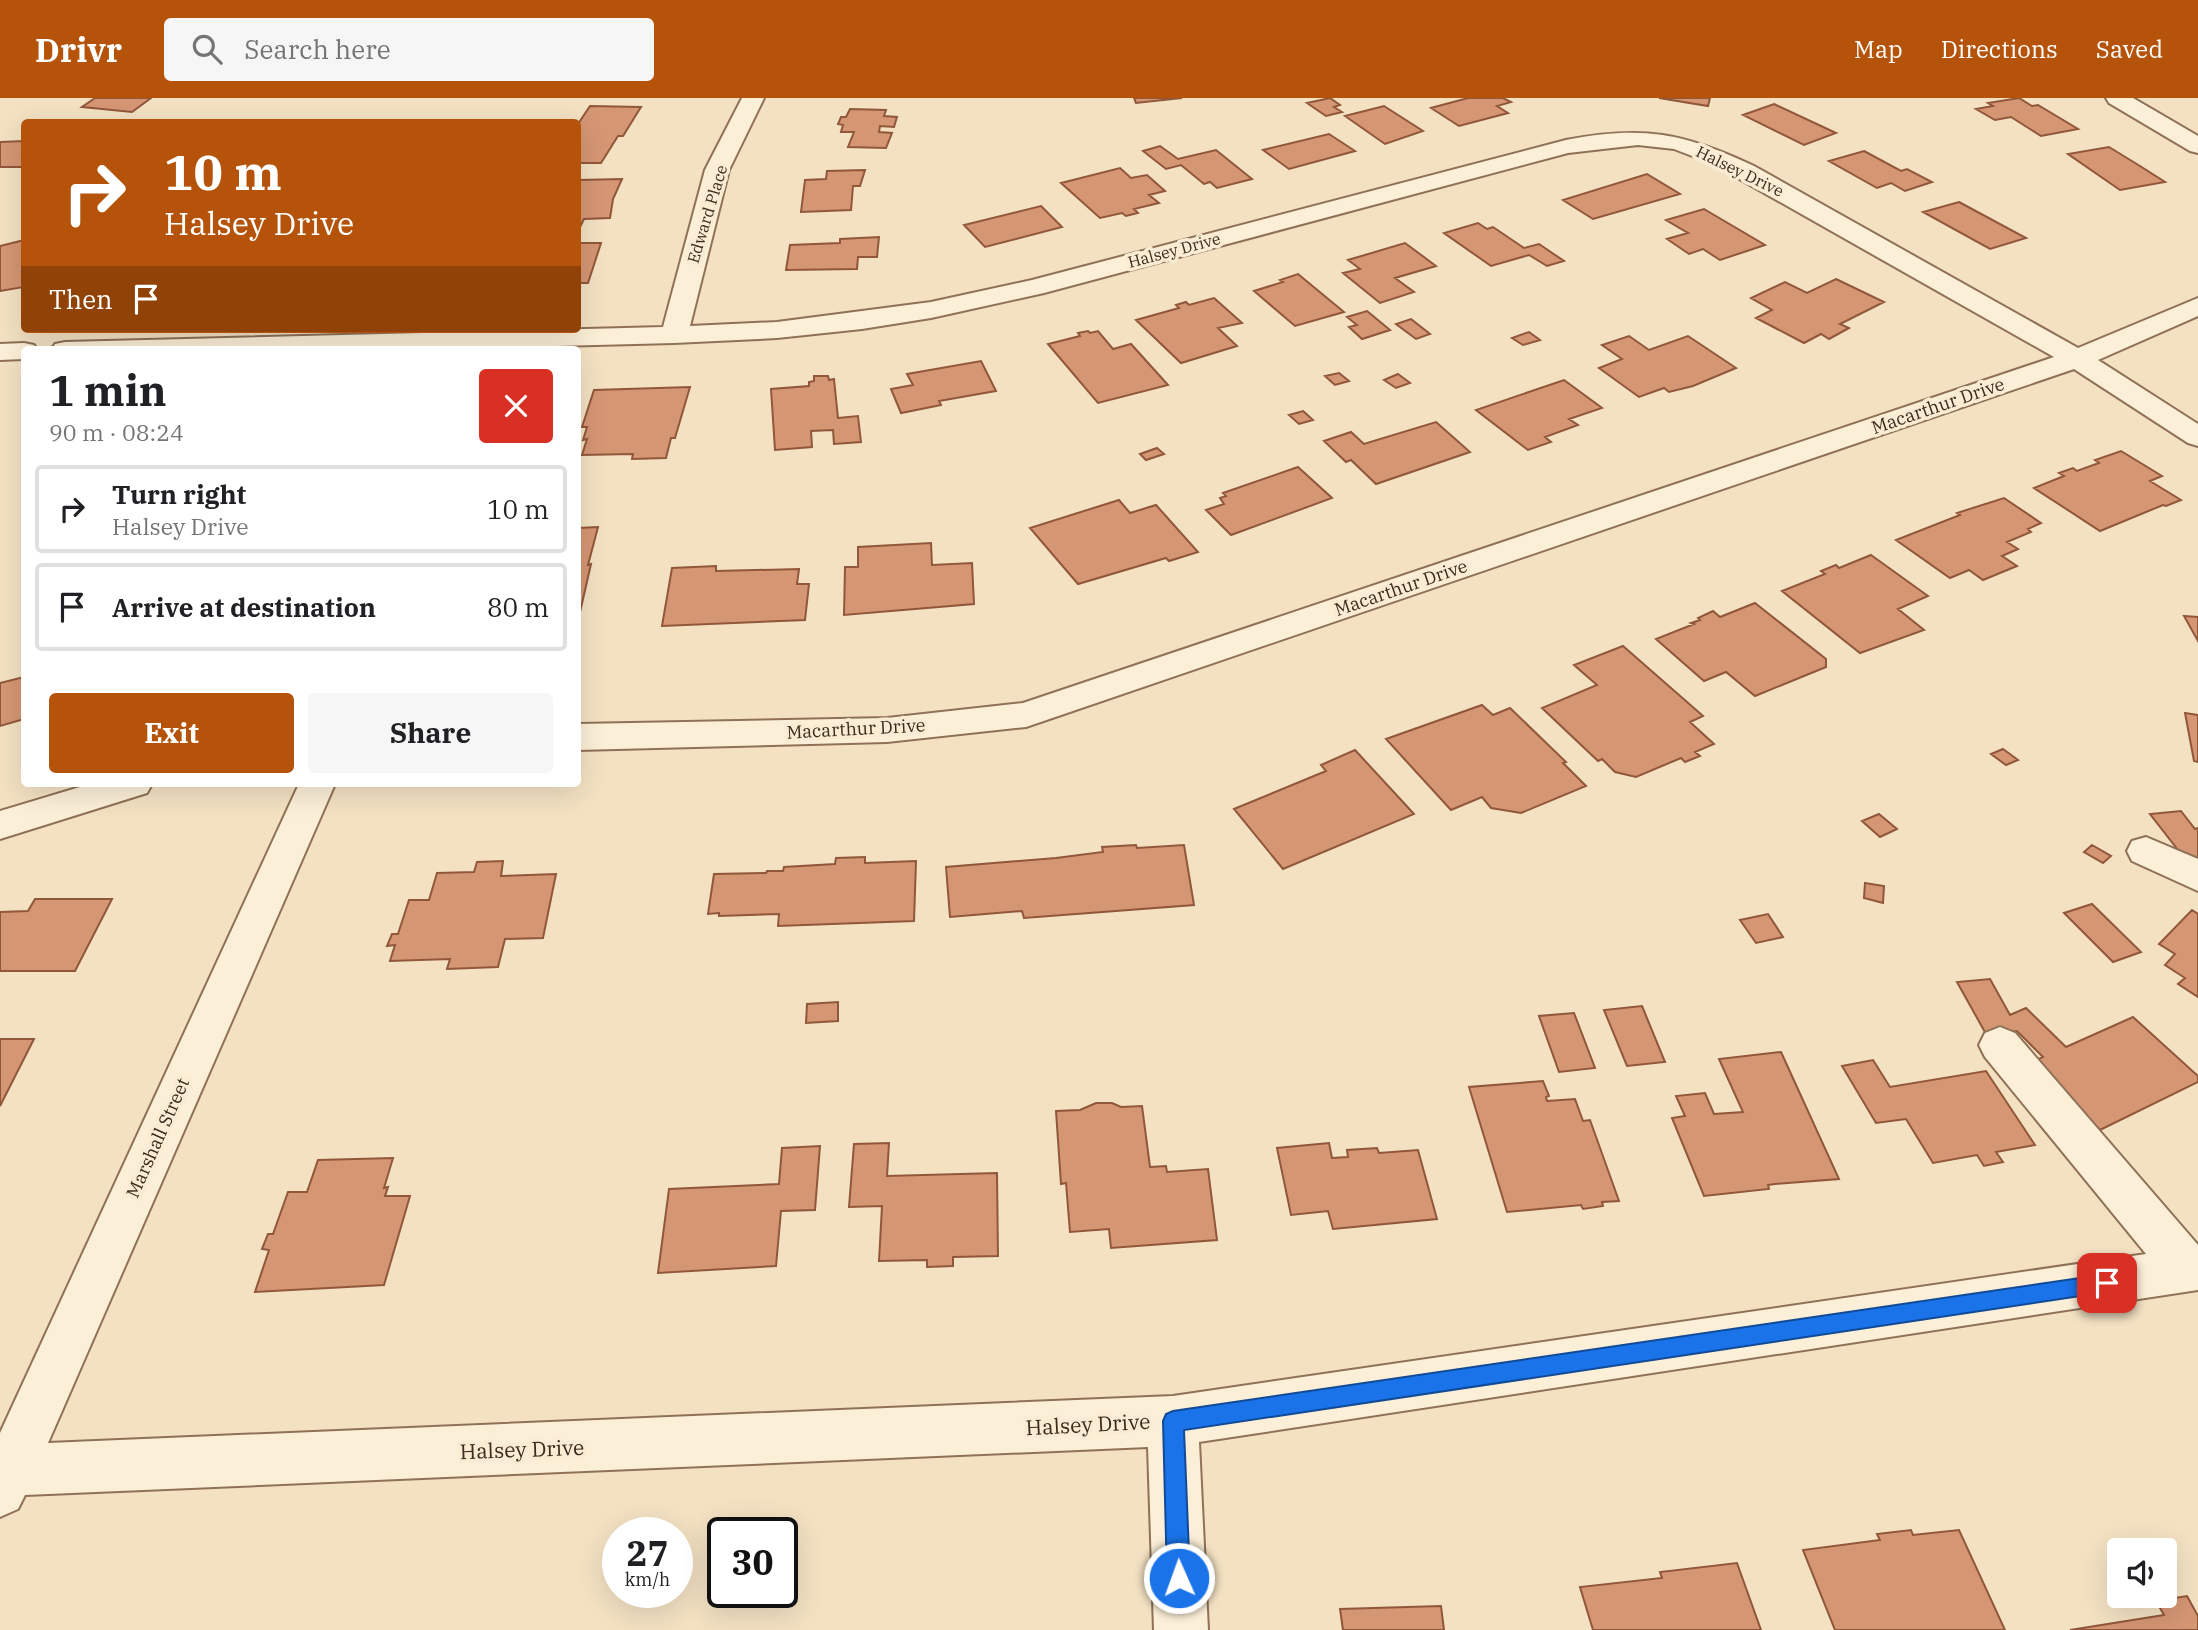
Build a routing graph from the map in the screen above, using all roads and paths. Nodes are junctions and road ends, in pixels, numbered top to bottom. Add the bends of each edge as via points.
1 (753, 98) edge
2 (2117, 98) edge
3 (2198, 146) edge
4 (2198, 306) edge
5 (674, 335) junction
6 (520, 344) edge
7 (368, 346) edge
8 (21, 351) edge
9 (0, 352) edge
10 (2077, 359) junction
11 (2198, 437) edge
12 (581, 737) edge
13 (124, 787) edge
14 (316, 787) edge
15 (0, 825) edge
16 (2146, 851) dead end
17 (2198, 876) edge
18 (2000, 1045) dead end
19 (2194, 1269) edge
20 (1173, 1421) junction
21 (5, 1481) edge
22 (1181, 1630) edge

1 - 5 street, Edward Place via 717,170
2 - 3 street
4 - 10 street, Macarthur Drive
5 - 6 street, Halsey Drive
5 - 10 street, Halsey Drive via 777,330 931,310 1566,147 1607,138 1644,138 1668,140 1712,154 1746,171
6 - 7 street, Halsey Drive
8 - 9 street
10 - 11 street, Halsey Drive
10 - 12 street, Macarthur Drive via 1026,715 887,730
13 - 15 street
14 - 21 street, Marshall Street
16 - 17 street
18 - 19 street
19 - 20 street, Halsey Drive
20 - 21 street, Halsey Drive
20 - 22 street

